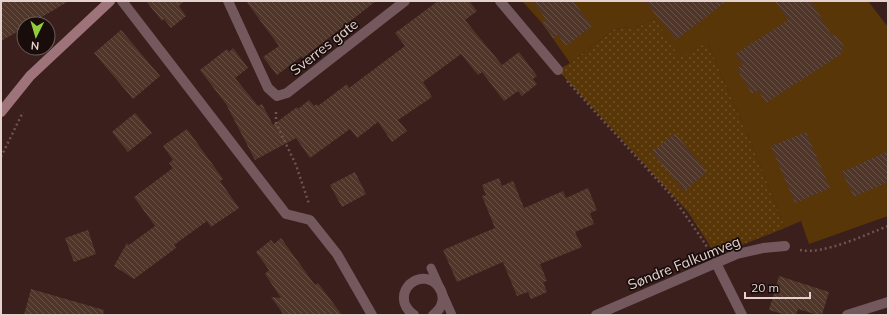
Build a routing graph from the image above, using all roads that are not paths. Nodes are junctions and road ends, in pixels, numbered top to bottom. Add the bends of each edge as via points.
1 (110, 1) edge
2 (122, 1) edge
3 (228, 1) edge
4 (405, 1) edge
5 (500, 1) edge
6 (558, 70) road end
7 (1, 112) edge
8 (785, 246) road end
9 (716, 263) junction
10 (431, 268) dead end
11 (442, 292) junction
12 (888, 302) edge
13 (372, 315) edge
14 (414, 315) edge
15 (433, 315) edge
16 (452, 315) edge
17 (596, 315) edge
18 (742, 315) edge
19 (847, 315) edge

1 - 7 street via 30,76
2 - 13 street via 286,214 310,220 337,254
3 - 4 street, Sverres gate via 268,88 277,96 287,93
5 - 6 street
8 - 9 street, Søndre Falkumveg via 737,254
9 - 17 street, Søndre Falkumveg
9 - 18 street
10 - 11 lane
11 - 14 street via 439,286 430,280 419,279 408,286 403,299 406,308
11 - 15 street via 441,306
11 - 16 lane
12 - 19 street

